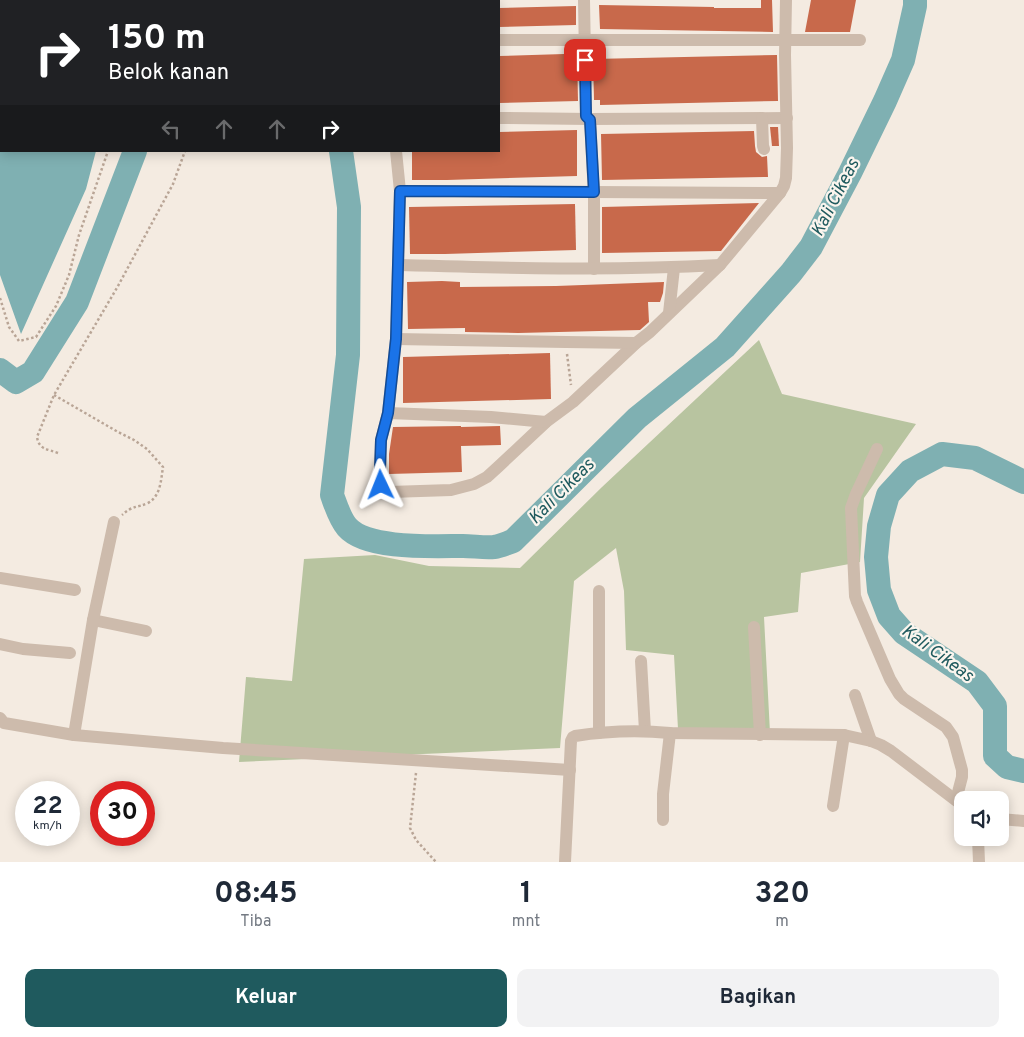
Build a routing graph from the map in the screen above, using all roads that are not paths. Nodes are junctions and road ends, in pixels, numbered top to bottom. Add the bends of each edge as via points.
1 (584, 0) edge
2 (786, 0) edge
3 (500, 40) edge
4 (785, 40) junction
5 (860, 40) dead end
6 (585, 41) junction
7 (500, 118) edge
8 (762, 118) junction
9 (787, 118) junction
10 (590, 120) junction
11 (764, 149) dead end
12 (396, 152) edge
13 (400, 191) junction
14 (594, 192) junction
15 (780, 193) junction
16 (398, 265) junction
17 (720, 265) junction
18 (674, 268) junction
19 (594, 269) junction
20 (669, 313) junction
21 (396, 339) junction
22 (636, 342) junction
23 (388, 413) junction
24 (546, 422) junction
25 (877, 448) dead end
26 (114, 522) road end
27 (0, 578) edge
28 (75, 590) dead end
29 (599, 591) dead end
30 (93, 620) junction
31 (754, 627) dead end
32 (146, 631) dead end
33 (0, 644) edge
34 (70, 653) dead end
35 (641, 661) dead end
36 (855, 695) dead end
37 (1, 724) edge
38 (645, 731) junction
39 (599, 732) junction
40 (670, 733) junction
41 (74, 735) junction
42 (760, 735) junction
43 (844, 736) junction
44 (871, 740) junction
45 (570, 770) junction
46 (960, 791) edge
47 (954, 799) edge
48 (833, 806) dead end
49 (663, 820) dead end
50 (1009, 820) edge
51 (1024, 821) edge
52 (978, 846) edge
53 (565, 862) edge
54 (979, 862) edge

1 - 6 street
2 - 4 street
3 - 6 street
4 - 5 street
4 - 6 street
4 - 9 street
6 - 10 street via 586,116
7 - 10 street
8 - 9 street
8 - 10 street
8 - 11 street
9 - 15 street via 786,178
10 - 14 street
12 - 13 street
13 - 14 street
13 - 16 street
14 - 15 street
14 - 19 street
15 - 17 street
16 - 19 street
16 - 21 street
17 - 18 street
17 - 20 street
18 - 19 street
18 - 20 street
20 - 22 street
21 - 22 street
21 - 23 street
22 - 24 street via 573,402
23 - 24 street
23 - 24 street via 381,440 380,470 381,485 390,492 451,490 474,484 487,477
25 - 46 street via 851,508 857,602 899,694 946,727 953,737 962,770
26 - 30 street
27 - 28 street
29 - 39 street
30 - 32 street
30 - 41 street
31 - 42 street
33 - 34 street
35 - 38 street
36 - 44 street
37 - 41 street
38 - 39 street
38 - 40 street
39 - 45 street via 573,737
40 - 42 street
40 - 49 street
41 - 45 street
42 - 43 street
43 - 44 street
43 - 48 street
44 - 47 street via 891,750
45 - 53 street
50 - 51 street
52 - 54 street

